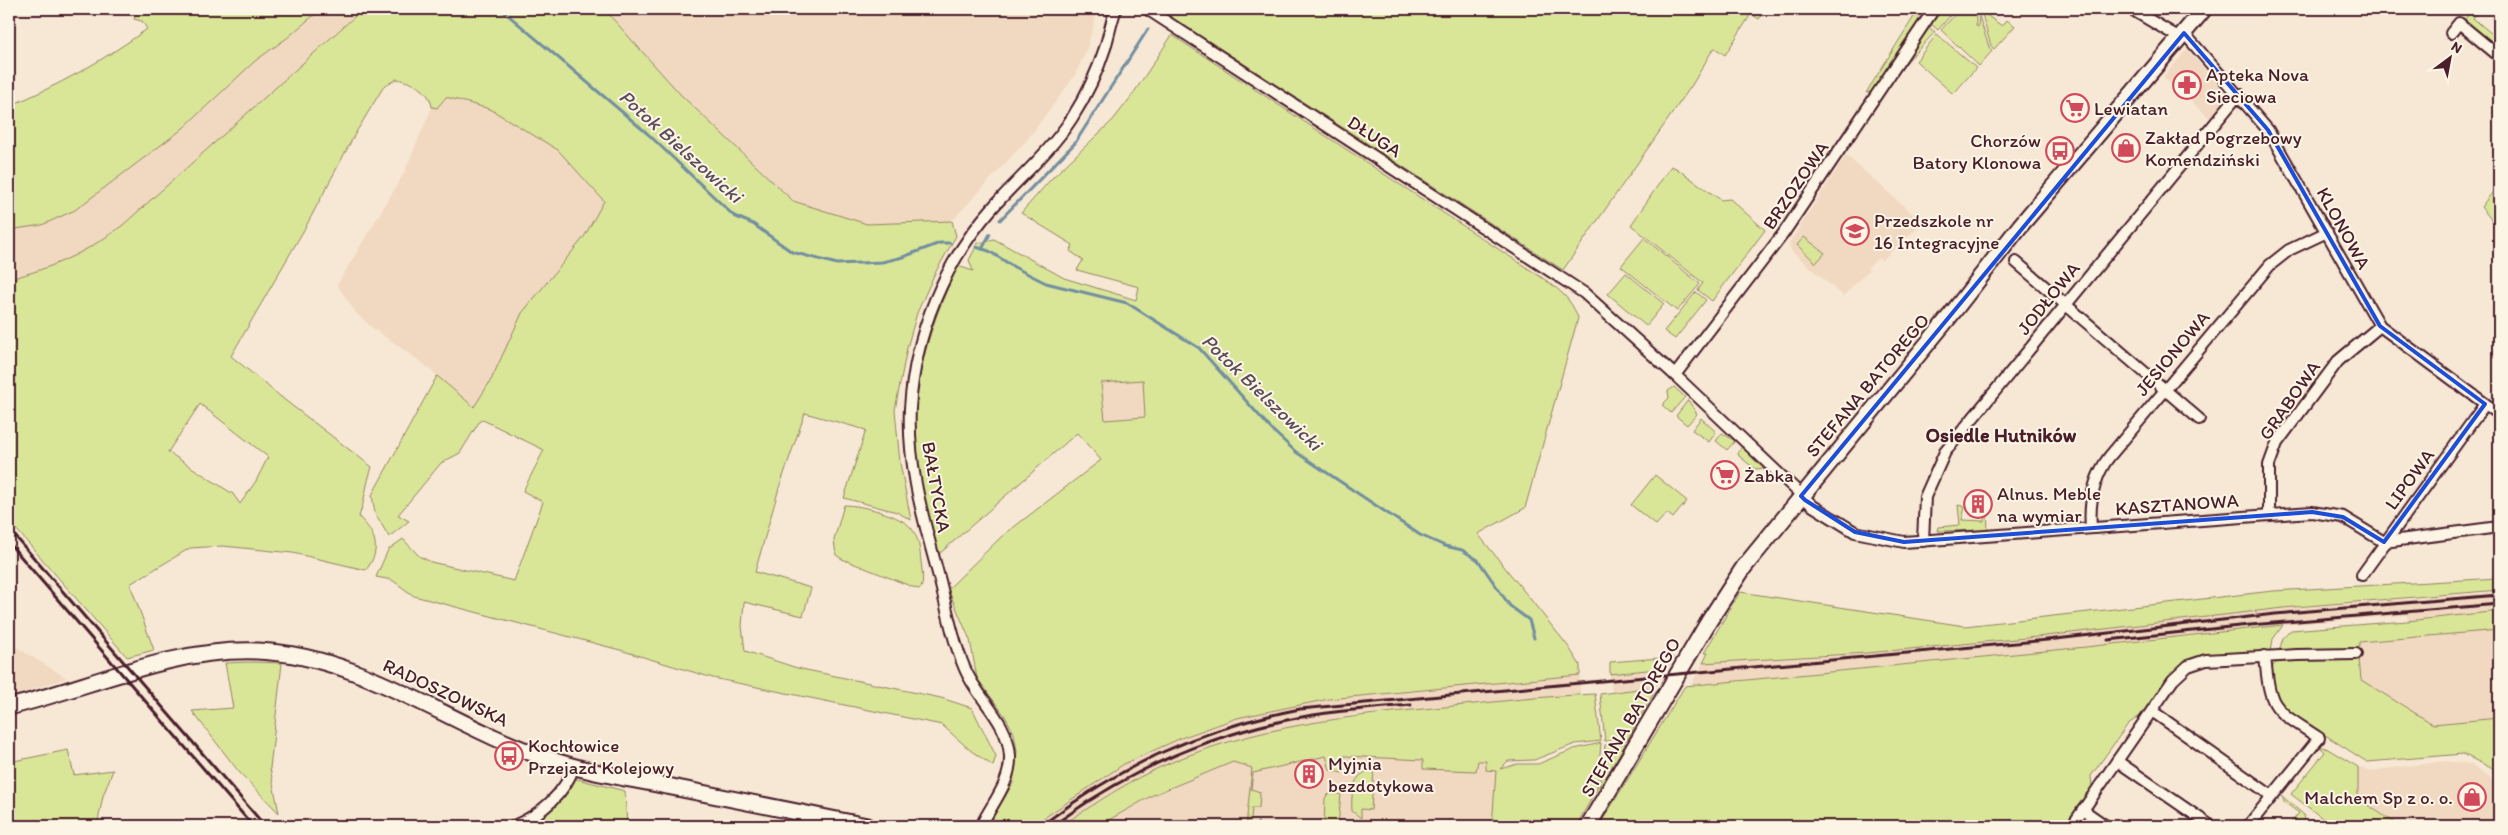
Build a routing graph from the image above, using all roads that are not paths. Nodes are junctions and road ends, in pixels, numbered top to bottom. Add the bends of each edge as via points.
1 (1116, 9) edge
2 (1147, 9) edge
3 (1934, 9) edge
4 (2131, 9) edge
5 (2204, 9) edge
6 (2451, 33) dead end
7 (2182, 35) junction
8 (2499, 56) edge
9 (2239, 94) junction
10 (2327, 232) junction
11 (2016, 262) dead end
12 (2065, 304) junction
13 (2380, 326) junction
14 (1675, 375) junction
15 (2165, 389) junction
16 (2485, 404) junction
17 (2499, 414) edge
18 (2199, 419) dead end
19 (1801, 496) junction
20 (2269, 514) junction
21 (2499, 527) edge
22 (2090, 528) junction
23 (1923, 541) junction
24 (2384, 542) junction
25 (2362, 575) dead end
26 (2356, 654) dead end
27 (2265, 656) junction
28 (9, 706) edge
29 (2152, 711) junction
30 (2117, 761) junction
31 (574, 766) junction
32 (2272, 796) junction
33 (2083, 810) junction
34 (1592, 822) edge
35 (514, 826) edge
36 (866, 826) edge
37 (982, 826) edge
38 (2072, 826) edge
39 (2106, 826) edge
40 (2212, 826) edge
41 (2248, 826) edge

1 - 37 street, BAŁTYCKA via 1098,68 1072,117 1038,162 978,225 948,272 928,319 915,366 910,441 920,509 964,668 999,721 1009,744 1010,764 1006,782
2 - 14 street, DŁUGA via 1584,293
3 - 14 street, BRZOZOWA via 1783,234
4 - 7 street
5 - 7 street, STEFANA BATOREGO
6 - 8 street via 2459,23
7 - 9 street, KLONOWA
7 - 19 street, STEFANA BATOREGO via 2020,226
9 - 10 street, KLONOWA via 2274,138
9 - 12 street, JODŁOWA
10 - 13 street, KLONOWA
10 - 15 street, JESIONOWA via 2289,250 2270,265
11 - 12 street
12 - 15 street
12 - 23 street, JODŁOWA via 1941,458 1924,497
13 - 16 street, KLONOWA
13 - 20 street, GRABOWA via 2338,361 2277,443 2269,465
14 - 19 street
15 - 18 street
15 - 22 street, JESIONOWA via 2100,471 2091,495
16 - 17 street, KLONOWA
16 - 24 street, LIPOWA
19 - 23 street, KASZTANOWA via 1855,532 1894,541
19 - 34 street, STEFANA BATOREGO via 1733,583
20 - 22 street, KASZTANOWA
20 - 24 street, KASZTANOWA via 2332,514 2351,521
21 - 24 street
22 - 23 street, KASZTANOWA
24 - 25 street, LIPOWA
26 - 27 street
27 - 29 street via 2194,663 2173,680
27 - 32 street via 2271,700 2284,714 2319,738
28 - 31 street, RADOSZOWSKA via 179,658 232,652 280,652 342,667 512,745
29 - 30 street
29 - 32 street
30 - 33 street
30 - 40 street
31 - 35 street via 548,805
31 - 36 street, RADOSZOWSKA
32 - 41 street
33 - 38 street
33 - 39 street

